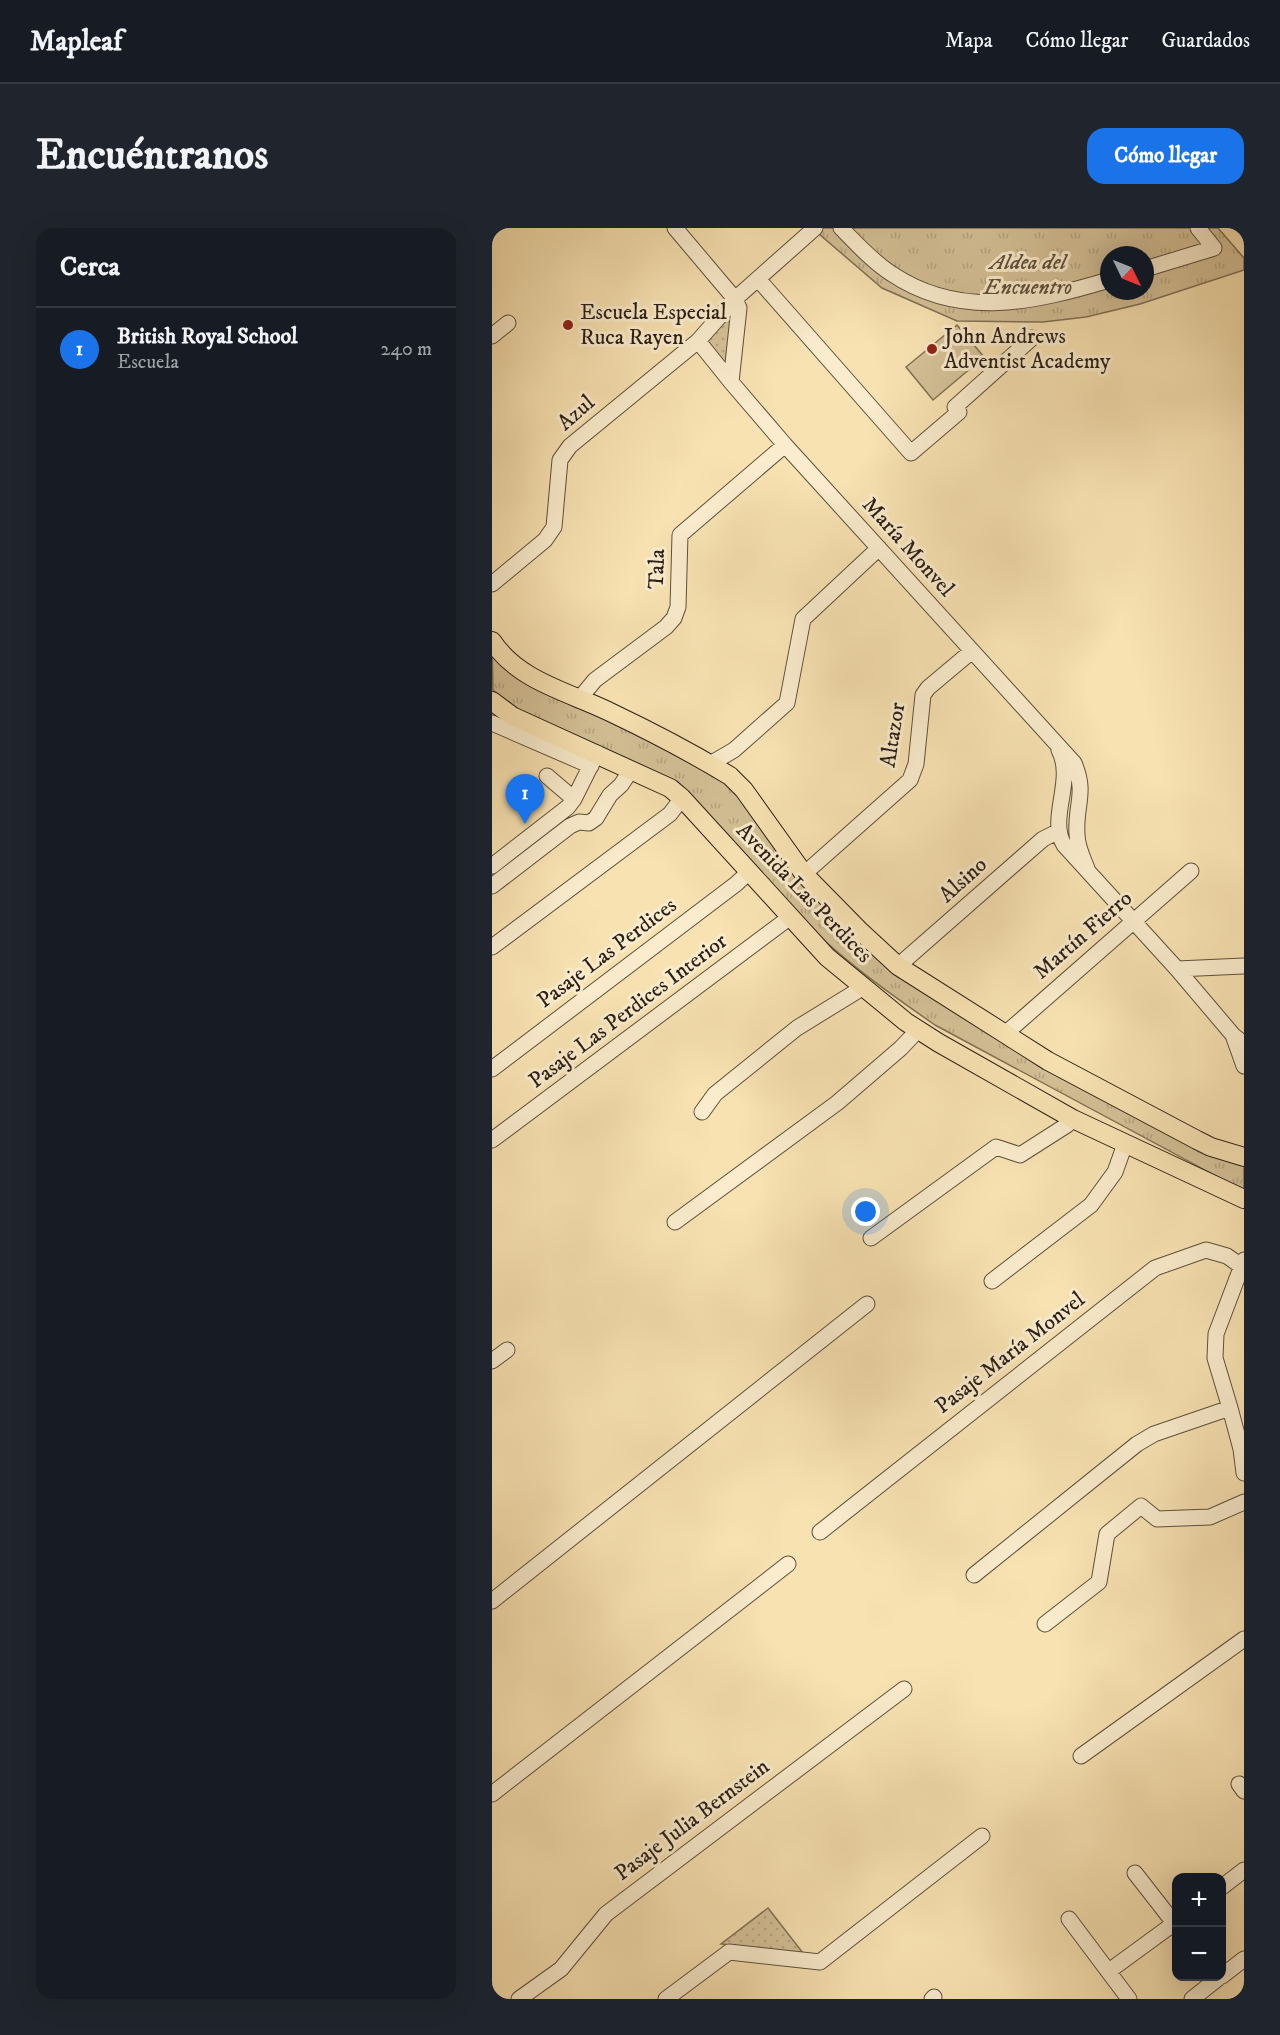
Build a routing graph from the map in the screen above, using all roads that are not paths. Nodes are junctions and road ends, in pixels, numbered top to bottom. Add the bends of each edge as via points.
1 (675, 228) edge
2 (815, 228) edge
3 (841, 228) edge
4 (1198, 228) edge
5 (1154, 266) edge
6 (758, 279) junction
7 (1100, 282) edge
8 (735, 299) junction
9 (508, 323) dead end
10 (492, 336) edge
11 (1032, 338) dead end
12 (698, 341) junction
13 (731, 382) junction
14 (785, 445) junction
15 (879, 548) junction
16 (492, 584) edge
17 (492, 641) edge
18 (972, 651) junction
19 (580, 698) junction
20 (492, 701) edge
21 (492, 723) edge
22 (1054, 741) junction
23 (594, 759) junction
24 (710, 764) junction
25 (631, 770) junction
26 (547, 776) dead end
27 (682, 798) junction
28 (574, 799) junction
29 (1059, 831) junction
30 (492, 866) edge
31 (1088, 871) junction
32 (1191, 871) dead end
33 (749, 872) junction
34 (804, 874) junction
35 (492, 886) edge
36 (789, 918) junction
37 (1134, 921) junction
38 (492, 947) edge
39 (898, 966) junction
40 (1244, 966) edge
41 (1177, 969) junction
42 (862, 988) junction
43 (918, 1030) junction
44 (1005, 1034) junction
45 (1238, 1040) edge
46 (1244, 1066) edge
47 (492, 1069) edge
48 (702, 1113) dead end
49 (1073, 1119) junction
50 (492, 1140) edge
51 (1125, 1144) junction
52 (1244, 1157) edge
53 (1244, 1199) edge
54 (675, 1222) dead end
55 (871, 1238) dead end
56 (1242, 1263) edge
57 (992, 1281) dead end
58 (867, 1304) dead end
59 (507, 1350) dead end
60 (492, 1361) edge
61 (1230, 1408) junction
62 (1244, 1473) edge
63 (1244, 1502) edge
64 (820, 1532) dead end
65 (788, 1564) dead end
66 (974, 1575) dead end
67 (492, 1601) edge
68 (1045, 1624) dead end
69 (1244, 1639) edge
70 (904, 1689) dead end
71 (1081, 1756) dead end
72 (492, 1794) edge
73 (982, 1836) dead end
74 (1244, 1870) edge
75 (1135, 1873) dead end
76 (1226, 1883) edge
77 (1069, 1919) dead end
78 (1172, 1919) edge
79 (1172, 1925) edge
80 (1244, 1959) edge
81 (1109, 1971) junction
82 (1226, 1972) edge
83 (1215, 1981) edge
84 (519, 1999) edge
85 (666, 1999) edge
86 (1130, 1999) edge
87 (1192, 1999) edge

1 - 8 street
2 - 6 street, Azul
3 - 7 street via 891,274 946,298 976,304 1038,298
4 - 5 street via 1214,248
6 - 8 street, Azul
6 - 11 street via 911,453 958,412 955,407
8 - 12 street, Azul
8 - 13 street via 739,308
9 - 10 street
12 - 13 street, María Monvel
12 - 16 street, Azul via 570,446 560,460 554,527 545,540
13 - 14 street, María Monvel
14 - 15 street, María Monvel
14 - 19 street, Tala via 681,535 678,607 674,618 595,680
15 - 18 street, María Monvel
15 - 24 street via 803,619 787,703 734,750
17 - 19 main road via 524,672
18 - 22 street, María Monvel
18 - 34 street, Altazor via 923,695 916,765 910,780
19 - 24 main road
20 - 23 main road, Avenida Las Perdices via 512,716
21 - 23 street
22 - 29 street, María Monvel via 1065,771
22 - 31 street, María Monvel via 1078,772 1082,791 1078,847
23 - 25 main road, Avenida Las Perdices
23 - 28 street
24 - 34 main road via 737,782
25 - 27 main road, Avenida Las Perdices
25 - 35 street via 596,818 570,826
26 - 28 street
27 - 33 main road, Avenida Las Perdices
27 - 38 street via 670,814
28 - 30 street
29 - 31 street, María Monvel via 1064,845
29 - 39 street, Alsino via 1043,839
31 - 37 street, María Monvel
32 - 37 street, Martín Fierro
33 - 36 main road, Avenida Las Perdices
33 - 47 street, Pasaje Las Perdices
34 - 39 main road
36 - 42 main road, Avenida Las Perdices
36 - 50 street, Pasaje Las Perdices Interior
37 - 41 street, María Monvel
37 - 44 street, Martín Fierro
39 - 44 main road
40 - 41 street
41 - 45 street, María Monvel
42 - 43 main road, Avenida Las Perdices
42 - 48 street via 797,1028 715,1094
43 - 49 main road, Avenida Las Perdices
43 - 54 street via 837,1103
44 - 52 main road via 1197,1140
45 - 46 street, María Monvel
49 - 51 main road, Avenida Las Perdices
49 - 55 street via 1020,1155 996,1147
51 - 53 main road, Avenida Las Perdices
51 - 57 street via 1115,1172 1091,1205
56 - 61 street via 1216,1334 1215,1358
56 - 64 street, Pasaje María Monvel via 1206,1250 1155,1268
58 - 67 street
59 - 60 street
61 - 62 street
61 - 66 street via 1154,1434 1137,1444
63 - 68 street via 1210,1517 1157,1519 1141,1506 1107,1534 1099,1582
65 - 72 street
69 - 71 street
70 - 84 street, Pasaje Julia Bernstein via 606,1914 561,1969
73 - 85 street via 820,1962 729,1952
74 - 76 street
75 - 78 street
77 - 81 street
79 - 81 street
80 - 82 street
81 - 86 street
83 - 87 street

